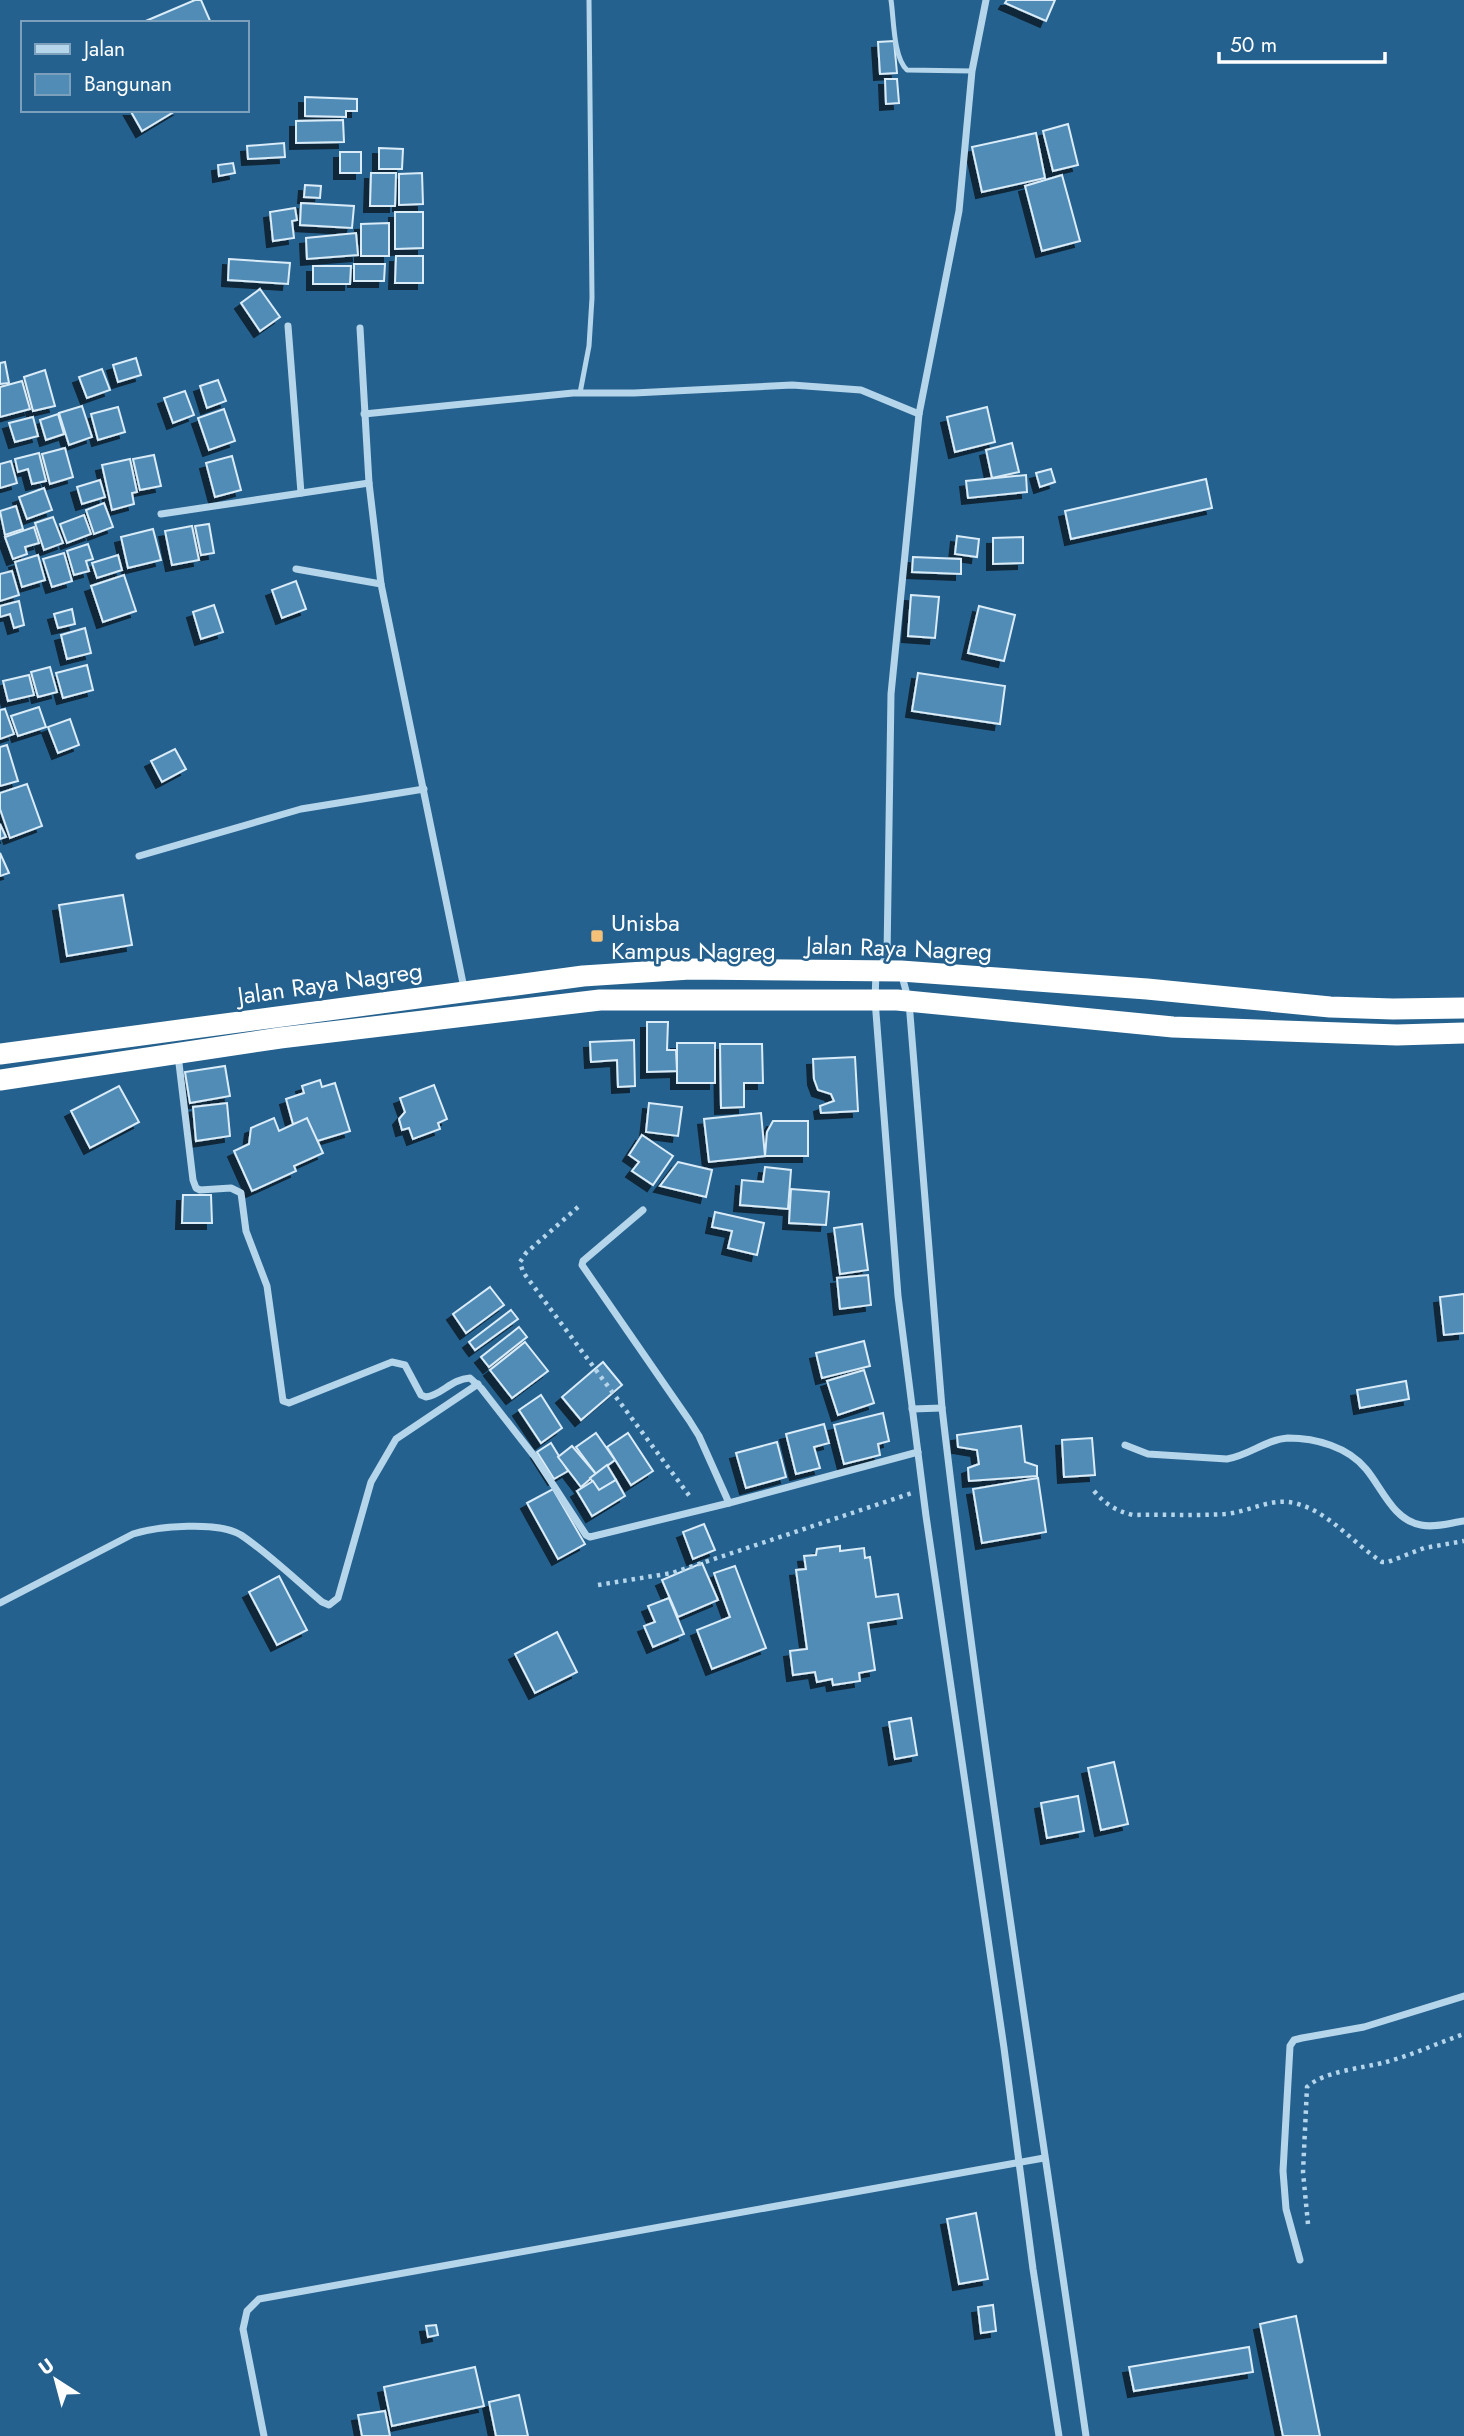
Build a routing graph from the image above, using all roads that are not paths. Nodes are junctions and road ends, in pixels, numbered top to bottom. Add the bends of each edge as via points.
1 (589, 0) edge
2 (891, 0) edge
3 (986, 0) edge
4 (972, 71) junction
5 (288, 326) dead end
6 (360, 328) dead end
7 (580, 393) junction
8 (364, 414) junction
9 (919, 414) junction
10 (369, 483) junction
11 (301, 494) junction
12 (161, 514) dead end
13 (296, 569) dead end
14 (381, 584) junction
15 (424, 789) junction
16 (139, 856) dead end
17 (888, 966) junction
18 (465, 992) junction
19 (875, 1000) junction
20 (909, 1002) junction
21 (1464, 1008) edge
22 (1464, 1033) edge
23 (177, 1053) junction
24 (0, 1054) edge
25 (0, 1080) edge
26 (643, 1210) dead end
27 (478, 1384) junction
28 (942, 1408) junction
29 (912, 1409) junction
30 (1125, 1445) dead end
31 (918, 1452) junction
32 (729, 1503) junction
33 (1464, 1521) edge
34 (0, 1603) edge
35 (1464, 1996) edge
36 (1044, 2158) junction
37 (1019, 2162) junction
38 (1300, 2260) dead end
39 (264, 2436) edge
40 (1059, 2436) edge
41 (1086, 2436) edge

1 - 7 lane via 592,298
2 - 4 lane via 899,58 906,70
3 - 4 street
4 - 9 street via 959,211
5 - 11 street
6 - 8 street
7 - 8 street
7 - 9 street via 792,385 861,390
8 - 10 street
9 - 17 street via 891,694
10 - 11 street
10 - 14 street
11 - 12 street
13 - 14 street
14 - 15 street
15 - 16 street via 301,809
15 - 18 street
17 - 18 highway, Jalan Raya Nagreg via 690,969 583,976
17 - 19 street
17 - 20 street
17 - 21 highway, Jalan Raya Nagreg via 1330,1007
18 - 24 highway, Jalan Raya Nagreg
19 - 20 highway, Jalan Raya Nagreg
19 - 23 highway, Jalan Raya Nagreg via 600,1000
19 - 29 street via 898,1296
20 - 22 highway, Jalan Raya Nagreg via 1173,1027
20 - 28 street
23 - 25 highway, Jalan Raya Nagreg
23 - 27 street via 193,1180 200,1190 235,1188 242,1197 246,1231 267,1286 283,1401 289,1403 392,1362 405,1365 426,1397 462,1378
26 - 32 street via 582,1265 699,1436
27 - 32 street via 590,1537
27 - 34 street via 396,1439 371,1482 338,1598 329,1605 239,1534 209,1526 133,1534
28 - 29 street
28 - 36 street
29 - 31 street
30 - 33 street via 1159,1455 1227,1459 1285,1438 1333,1445 1364,1466 1386,1500 1410,1522 1434,1526
31 - 32 street
31 - 37 street
35 - 38 street via 1364,2026 1294,2040 1290,2046 1283,2171 1286,2209
36 - 37 street
36 - 41 street
37 - 39 street via 259,2299 247,2311 243,2329
37 - 40 street

